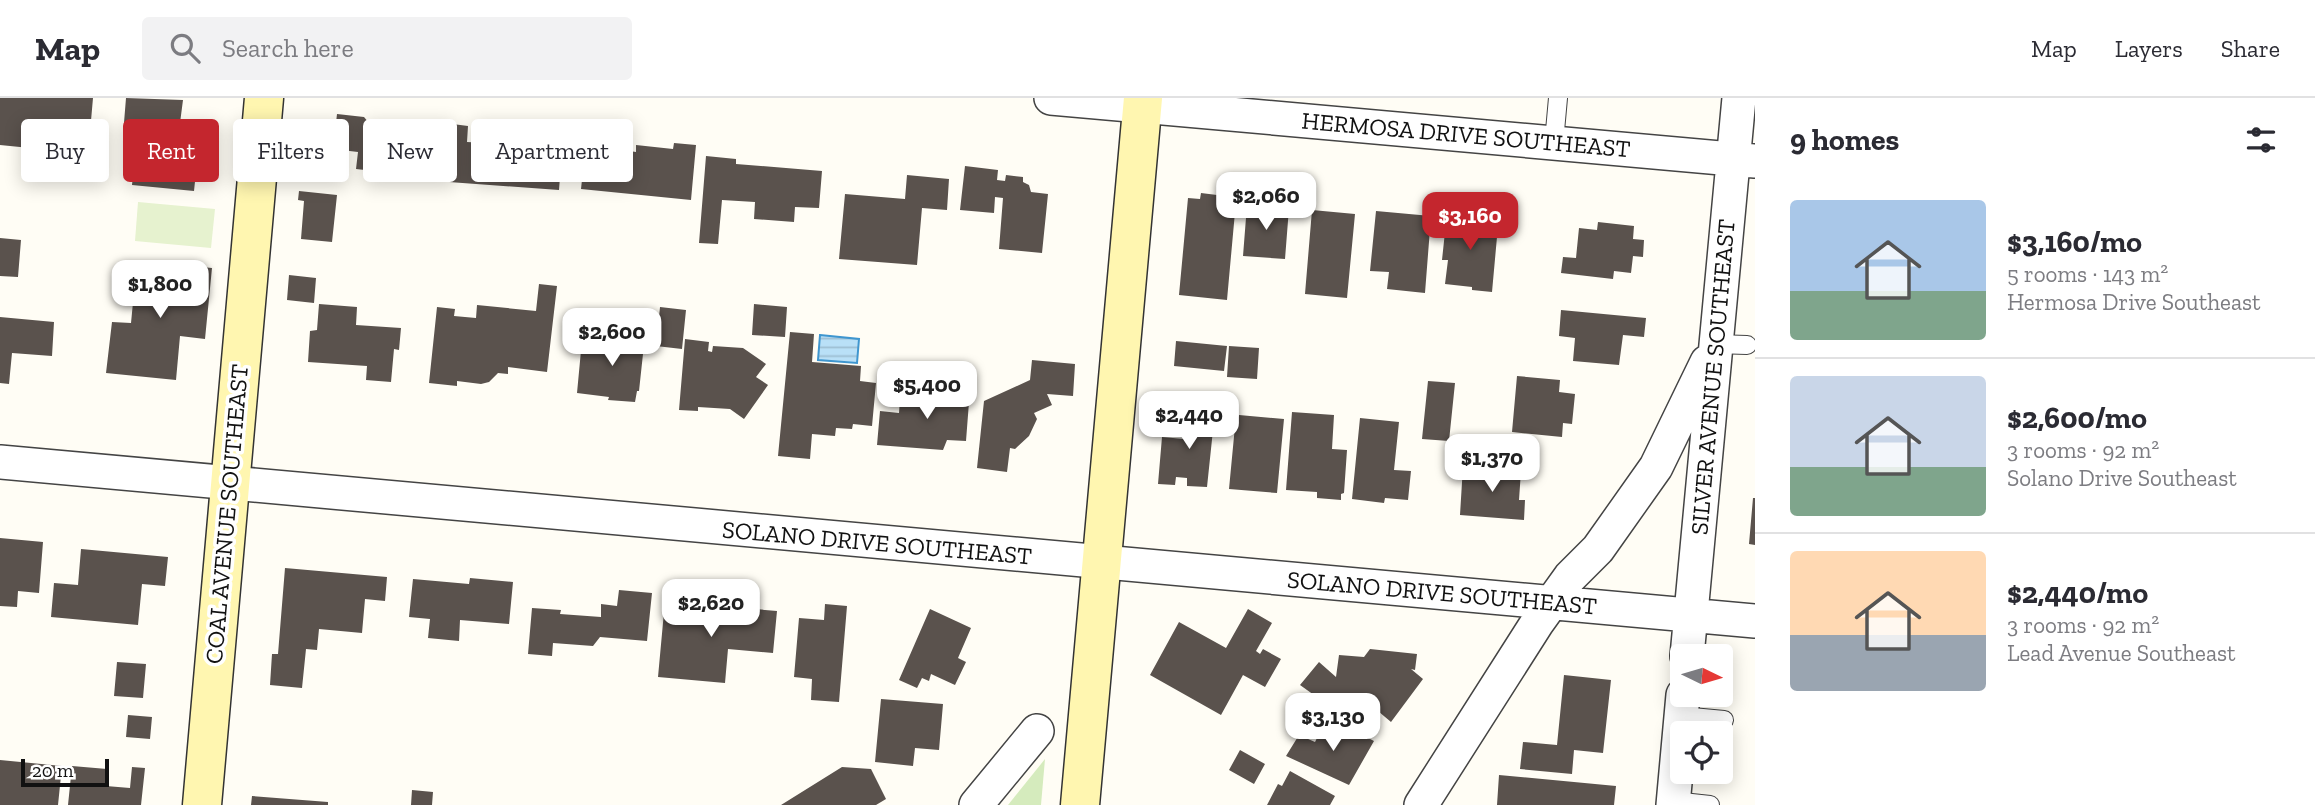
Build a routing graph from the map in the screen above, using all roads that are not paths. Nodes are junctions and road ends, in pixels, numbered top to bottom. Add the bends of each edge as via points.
1 (264, 98) edge
2 (1051, 98) edge
3 (1558, 98) edge
4 (1739, 98) edge
5 (1143, 102) edge
6 (1554, 142) junction
7 (1744, 159) edge
8 (1731, 344) junction
9 (0, 462) edge
10 (230, 482) junction
11 (1101, 563) junction
12 (1553, 602) junction
13 (1690, 615) junction
14 (1755, 621) edge
15 (1688, 644) edge
16 (1682, 707) edge
17 (1685, 707) edge
18 (1724, 720) dead end
19 (1037, 731) dead end
20 (1673, 803) edge
21 (202, 805) edge
22 (976, 805) edge
23 (1080, 805) edge
24 (1421, 805) edge
25 (1710, 805) edge

1 - 10 main road, COAL AVENUE SOUTHEAST
2 - 5 street, HERMOSA DRIVE SOUTHEAST
3 - 6 lane
4 - 7 street, SILVER AVENUE SOUTHEAST
5 - 6 street, HERMOSA DRIVE SOUTHEAST
5 - 11 main road
6 - 7 street, HERMOSA DRIVE SOUTHEAST
7 - 8 street, SILVER AVENUE SOUTHEAST
8 - 12 street via 1656,467 1598,549
8 - 13 street, SILVER AVENUE SOUTHEAST
9 - 10 street, SOLANO DRIVE SOUTHEAST
10 - 11 street, SOLANO DRIVE SOUTHEAST
10 - 21 main road, COAL AVENUE SOUTHEAST
11 - 12 street, SOLANO DRIVE SOUTHEAST
11 - 23 main road
12 - 13 street, SOLANO DRIVE SOUTHEAST
12 - 24 street
13 - 14 street, SOLANO DRIVE SOUTHEAST
13 - 15 street, SILVER AVENUE SOUTHEAST
16 - 20 street
17 - 18 lane
19 - 22 street
20 - 25 lane

